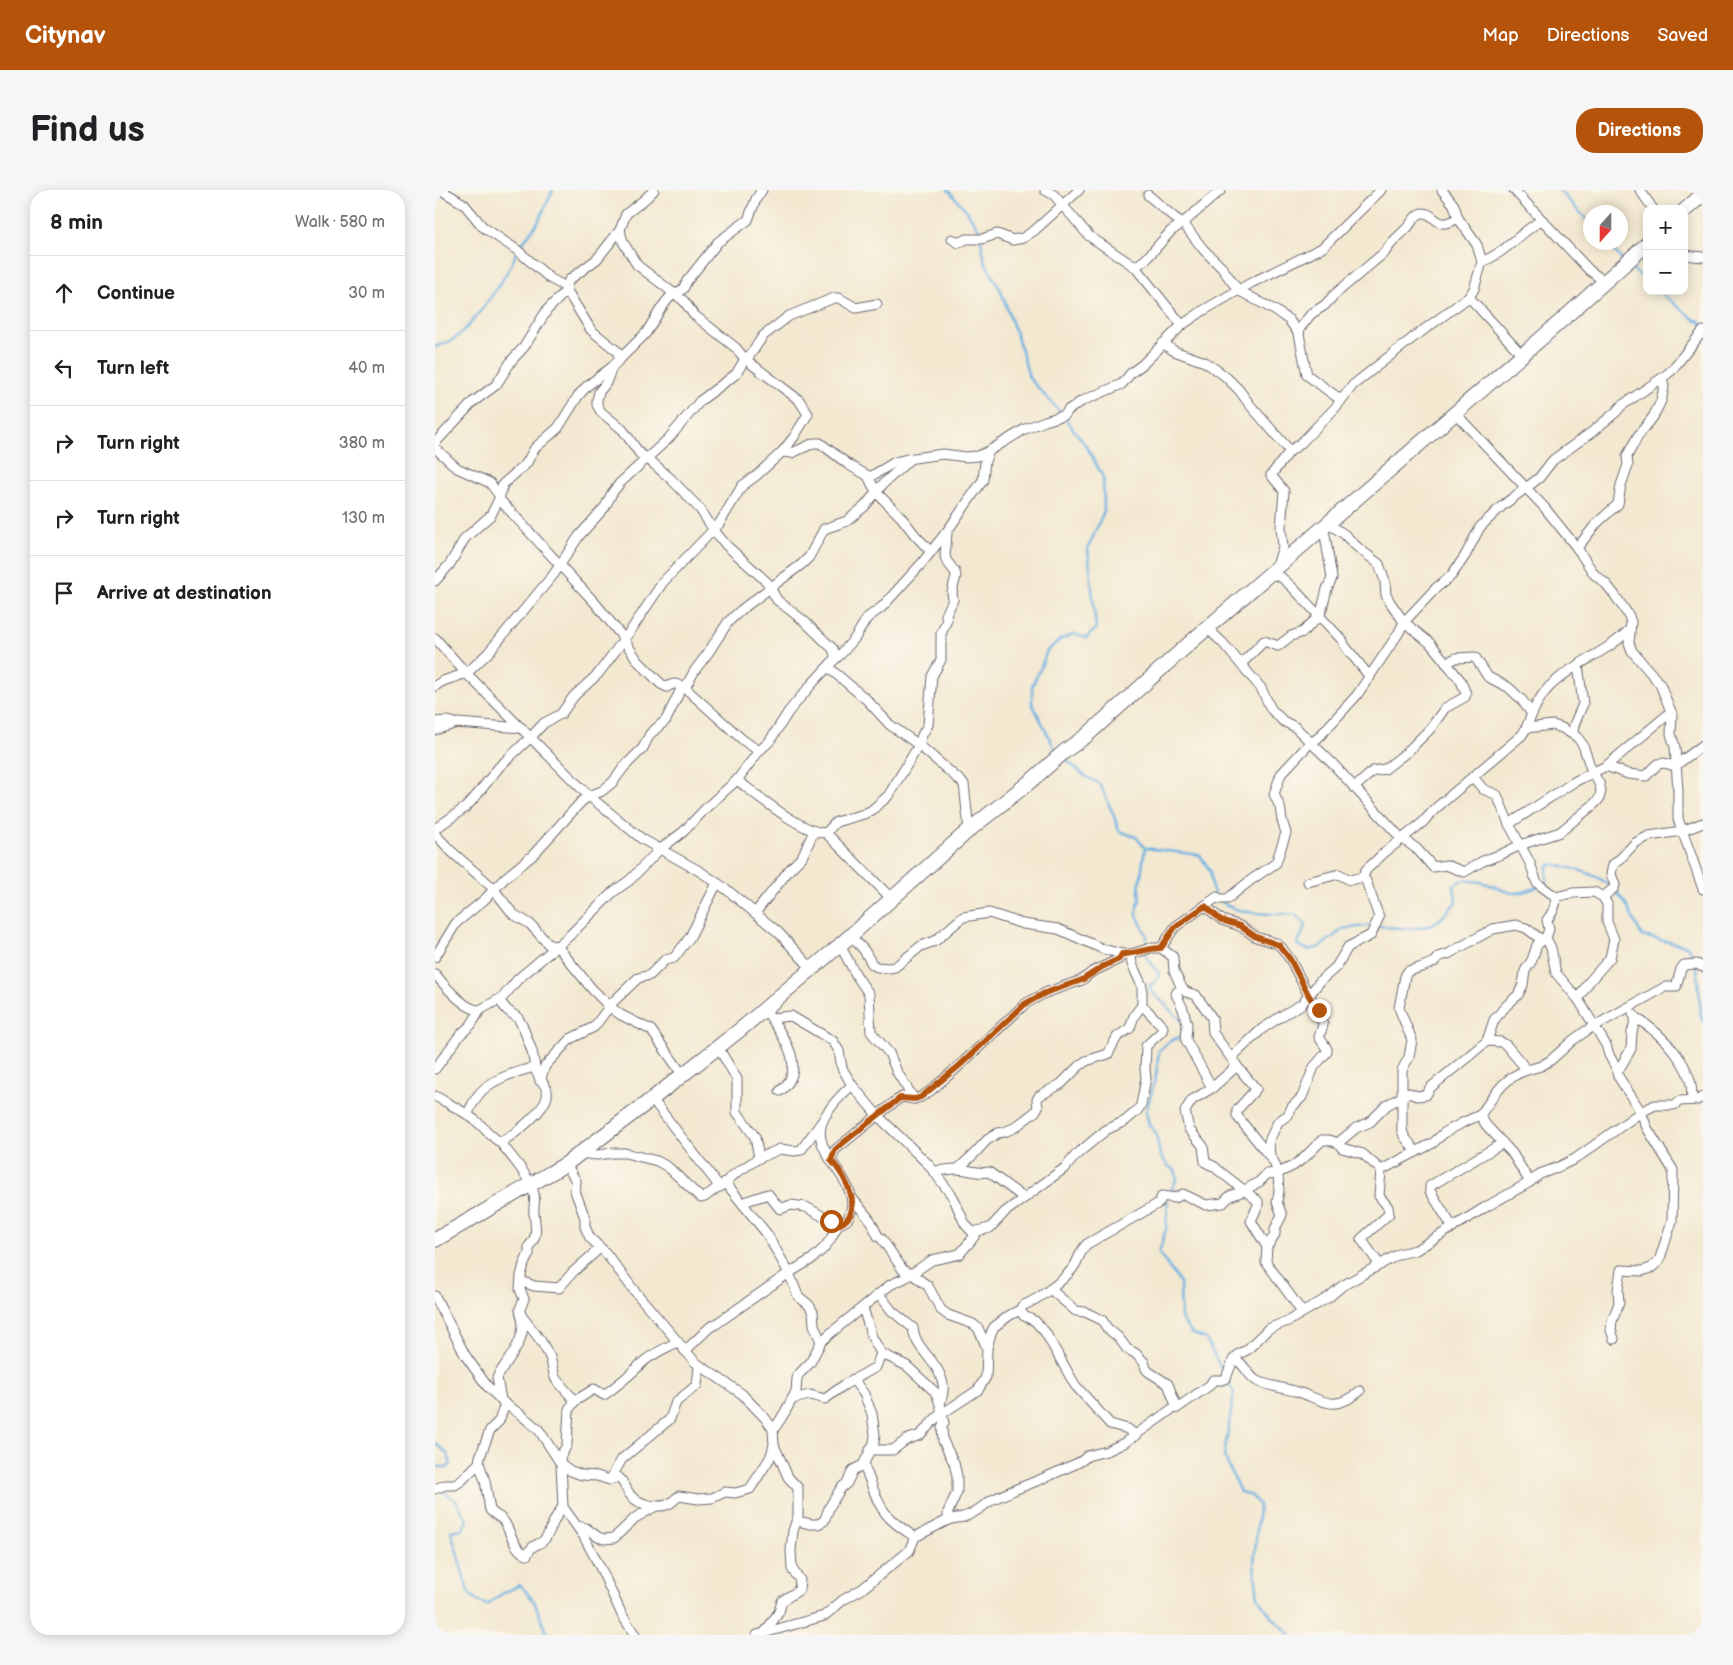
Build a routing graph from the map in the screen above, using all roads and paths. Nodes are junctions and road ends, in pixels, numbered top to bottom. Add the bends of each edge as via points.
1 (441, 190) edge
2 (654, 190) edge
3 (762, 190) edge
4 (1045, 190) edge
5 (1079, 190) edge
6 (1221, 190) edge
7 (1381, 190) edge
8 (1442, 190) edge
9 (1514, 190) edge
10 (1640, 190) edge
11 (1703, 194) edge
12 (1148, 196) dead end
13 (1650, 205) edge
14 (1063, 206) junction
15 (1688, 207) edge
16 (1458, 218) junction
17 (1542, 220) junction
18 (1183, 223) junction
19 (620, 230) junction
20 (952, 239) dead end
21 (1641, 254) edge
22 (1688, 256) edge
23 (1703, 258) edge
24 (1482, 262) junction
25 (1135, 267) junction
26 (1605, 282) junction
27 (566, 289) junction
28 (1238, 290) junction
29 (674, 294) junction
30 (1469, 297) junction
31 (877, 304) dead end
32 (1182, 325) junction
33 (1703, 331) edge
34 (1299, 334) junction
35 (1163, 344) junction
36 (1521, 355) junction
37 (620, 358) junction
38 (745, 359) junction
39 (612, 367) junction
40 (1662, 378) junction
41 (1341, 400) junction
42 (1455, 412) junction
43 (435, 443) edge
44 (435, 448) edge
45 (1290, 451) junction
46 (782, 452) junction
47 (989, 452) junction
48 (647, 458) junction
49 (910, 459) junction
50 (868, 476) junction
51 (490, 483) junction
52 (503, 484) junction
53 (1526, 486) junction
54 (876, 492) junction
55 (499, 497) junction
56 (1324, 526) junction
57 (713, 529) junction
58 (947, 530) junction
59 (1577, 548) junction
60 (931, 552) junction
61 (560, 565) junction
62 (1275, 570) junction
63 (435, 581) edge
64 (771, 588) junction
65 (1319, 616) junction
66 (1404, 622) junction
67 (1207, 628) junction
68 (1630, 629) junction
69 (435, 638) edge
70 (623, 638) junction
71 (831, 663) junction
72 (1446, 663) junction
73 (1241, 664) junction
74 (1578, 665) junction
75 (467, 673) junction
76 (1370, 677) junction
77 (435, 686) edge
78 (685, 688) junction
79 (1671, 712) junction
80 (1531, 714) junction
81 (435, 722) edge
82 (457, 724) junction
83 (522, 728) junction
84 (1526, 728) junction
85 (435, 730) edge
86 (1573, 733) junction
87 (531, 737) junction
88 (1310, 743) junction
89 (919, 745) junction
90 (1703, 745) edge
91 (759, 751) junction
92 (1606, 766) junction
93 (1675, 766) junction
94 (1592, 772) junction
95 (1473, 777) junction
96 (737, 780) junction
97 (1354, 788) junction
98 (589, 796) junction
99 (1703, 823) edge
100 (1509, 824) junction
101 (435, 830) edge
102 (969, 830) junction
103 (814, 831) junction
104 (1682, 831) junction
105 (827, 832) junction
106 (435, 834) edge
107 (1403, 838) junction
108 (1520, 845) junction
109 (659, 850) junction
110 (1363, 877) junction
111 (1308, 882) dead end
112 (717, 883) junction
113 (1703, 889) edge
114 (495, 890) junction
115 (1556, 896) junction
116 (1603, 897) junction
117 (892, 899) junction
118 (1205, 906) junction
119 (755, 913) junction
120 (851, 936) junction
121 (1544, 939) junction
122 (840, 945) junction
123 (557, 946) junction
124 (1161, 948) junction
125 (1126, 954) junction
126 (435, 957) edge
127 (1703, 967) edge
128 (812, 969) junction
129 (435, 974) edge
130 (1182, 988) junction
131 (1309, 996) junction
132 (1578, 999) junction
133 (499, 1000) junction
134 (1142, 1005) junction
135 (610, 1007) junction
136 (1628, 1008) junction
137 (480, 1010) junction
138 (769, 1014) junction
139 (1636, 1018) junction
140 (1594, 1026) junction
141 (1487, 1041) junction
142 (718, 1047) junction
143 (1232, 1057) junction
144 (1237, 1066) junction
145 (535, 1067) junction
146 (435, 1070) edge
147 (1527, 1070) junction
148 (1619, 1071) junction
149 (682, 1074) junction
150 (540, 1081) junction
151 (852, 1086) junction
152 (1212, 1088) junction
153 (780, 1091) dead end
154 (435, 1096) edge
155 (1401, 1096) junction
156 (1703, 1097) edge
157 (652, 1099) junction
158 (915, 1099) junction
159 (1691, 1100) junction
160 (1641, 1112) junction
161 (467, 1114) junction
162 (1479, 1115) junction
163 (878, 1116) junction
164 (824, 1118) junction
165 (500, 1142) junction
166 (843, 1143) junction
167 (1338, 1143) junction
168 (1503, 1143) junction
169 (823, 1146) junction
170 (1416, 1152) junction
171 (579, 1153) junction
172 (1270, 1157) junction
173 (759, 1158) junction
174 (831, 1160) junction
175 (566, 1164) junction
176 (958, 1169) junction
177 (1381, 1170) junction
178 (933, 1171) junction
179 (1278, 1173) junction
180 (1530, 1182) junction
181 (721, 1184) junction
182 (530, 1185) junction
183 (1243, 1191) junction
184 (852, 1198) junction
185 (1024, 1198) junction
186 (743, 1203) junction
187 (838, 1225) junction
188 (1453, 1228) junction
189 (975, 1235) junction
190 (435, 1240) edge
191 (1267, 1247) junction
192 (600, 1248) junction
193 (1380, 1265) junction
194 (789, 1273) junction
195 (912, 1274) junction
196 (521, 1281) junction
197 (1050, 1289) junction
198 (879, 1294) junction
199 (435, 1296) edge
200 (863, 1308) junction
201 (1020, 1310) junction
202 (1302, 1312) junction
203 (521, 1315) junction
204 (1614, 1340) dead end
205 (677, 1342) junction
206 (821, 1342) junction
207 (987, 1348) junction
208 (685, 1351) junction
209 (881, 1353) junction
210 (1235, 1359) junction
211 (699, 1367) junction
212 (853, 1379) junction
213 (1359, 1391) dead end
214 (792, 1399) junction
215 (575, 1401) junction
216 (503, 1403) junction
217 (940, 1404) junction
218 (1177, 1408) junction
219 (941, 1414) junction
220 (773, 1429) junction
221 (1136, 1436) junction
222 (774, 1445) junction
223 (870, 1450) junction
224 (479, 1463) junction
225 (561, 1464) junction
226 (863, 1465) junction
227 (610, 1480) junction
228 (435, 1489) edge
229 (657, 1506) junction
230 (563, 1507) junction
231 (948, 1520) junction
232 (797, 1521) junction
233 (577, 1526) junction
234 (915, 1537) junction
235 (762, 1634) edge
236 (635, 1635) edge

1 - 27 street via 464,204 480,225
2 - 19 street via 626,214
3 - 29 street via 748,220 718,242 683,290
4 - 14 street
5 - 14 street
6 - 18 street
7 - 28 street via 1322,248
8 - 16 street via 1454,205
9 - 17 street
10 - 13 street
11 - 15 highway
12 - 18 street
14 - 20 street via 1035,230 1017,240 997,234 960,243
14 - 25 street via 1089,236
16 - 24 street via 1477,245
16 - 34 street via 1440,223 1426,214 1418,215 1385,252 1311,314
17 - 24 street via 1510,246
17 - 26 street via 1597,278
18 - 25 street
18 - 28 street
19 - 27 street via 597,259 569,280
19 - 29 street via 623,242 637,265
21 - 26 highway
22 - 23 street
24 - 30 street via 1475,289
25 - 32 street
26 - 36 highway
27 - 37 street via 591,330 617,351
27 - 43 street via 547,310 496,385 473,402
28 - 32 street
28 - 34 street via 1276,310
29 - 37 street via 646,333
29 - 38 street
30 - 36 street
30 - 41 street via 1353,385
31 - 38 street via 856,308 837,297 806,308 773,327
32 - 35 street
33 - 40 street
34 - 41 street via 1307,375
35 - 45 street via 1205,362 1225,376
35 - 47 street via 1119,386 1081,401 1065,415 1025,429
36 - 42 highway
37 - 39 street
38 - 46 street via 799,400 807,414
38 - 48 street via 736,374 700,401
39 - 48 street via 607,383 599,392 597,405
39 - 52 street via 587,386 558,428
40 - 53 street via 1621,406
40 - 59 street via 1665,387 1661,401 1627,456 1628,465 1618,504
41 - 45 street
42 - 53 street
42 - 56 highway
44 - 51 street via 457,468
45 - 62 street via 1271,475 1285,491 1281,527 1283,547
46 - 50 street via 792,453 814,443 820,444
46 - 57 street via 742,486 727,514
47 - 49 street via 973,457 943,454
47 - 58 street via 983,480
48 - 57 street via 700,509
48 - 61 street via 612,493 605,507 579,536
49 - 50 street via 895,462
49 - 54 street
50 - 54 street
51 - 52 street
51 - 55 street
52 - 55 street
53 - 59 street
53 - 66 street via 1480,527 1450,578
54 - 60 street
54 - 64 street via 847,521 824,529 809,557
55 - 61 street
55 - 63 street via 491,515 465,538 450,564
56 - 62 highway
56 - 65 street via 1332,578
56 - 66 street via 1345,534 1379,564 1387,598
57 - 64 street
57 - 70 street via 663,582
58 - 60 street
58 - 89 street via 945,555 955,574 953,600 941,634 941,660 932,676 929,722
59 - 68 street via 1629,616
60 - 71 street via 882,607 867,618 855,638
61 - 70 street
61 - 75 street via 488,653
62 - 65 street
62 - 67 highway
64 - 71 street via 777,600 833,649 835,655
64 - 78 street via 728,622
65 - 73 street via 1303,632 1278,646 1264,641
65 - 76 street
66 - 72 street via 1422,635
66 - 76 street
67 - 73 street
67 - 102 highway via 1086,736
68 - 74 street via 1615,644
68 - 79 street via 1632,651 1660,684
69 - 75 street
70 - 78 street via 635,657 661,684 667,687 677,684
70 - 87 street via 599,674 574,696 561,714 544,723
71 - 89 street via 890,725
71 - 91 street
72 - 80 street via 1456,658 1475,657 1488,677 1509,687
72 - 97 street via 1461,681 1466,696 1445,708 1407,752 1385,768 1373,771
73 - 88 street via 1261,688 1271,709
74 - 80 street via 1556,680
74 - 86 street via 1583,704
75 - 77 street
75 - 83 street
76 - 88 street via 1336,719
78 - 91 street
78 - 98 street via 680,691 666,720 650,734 643,748 613,782
79 - 92 street
79 - 93 street
80 - 84 street
81 - 82 street
82 - 83 street
82 - 85 street
83 - 87 street
84 - 86 street via 1553,725
84 - 95 street via 1518,739
86 - 94 street via 1583,745
87 - 98 street
87 - 101 street via 499,767 466,807
88 - 97 street
88 - 118 street via 1281,774 1275,792 1286,833 1276,863 1227,899 1217,898
89 - 102 street via 964,784
89 - 105 street via 885,798 864,814 836,822
90 - 93 street
91 - 96 street
92 - 93 street via 1646,776 1655,765
92 - 94 street
93 - 104 street via 1678,819
94 - 100 street
94 - 108 street via 1601,791 1596,803 1560,832
95 - 100 street via 1483,788 1497,795
95 - 107 street
96 - 103 street via 769,805
96 - 109 street via 683,832
97 - 107 street
98 - 109 street
98 - 114 street
99 - 104 street
100 - 108 street
102 - 117 highway
103 - 105 street
103 - 119 street via 802,857
104 - 113 street
104 - 116 street via 1649,836 1635,843 1613,865 1611,874 1615,885
105 - 117 street
106 - 114 street
107 - 108 street via 1431,867 1446,865 1464,872
107 - 110 street via 1365,870
108 - 115 street via 1537,883
109 - 112 street
109 - 123 street
110 - 111 street via 1350,880 1339,874
110 - 131 street via 1378,912 1374,930 1368,937 1348,947 1336,967
112 - 119 street
112 - 135 street via 690,937 674,958 665,960 650,976 638,978
114 - 123 street via 513,914 532,925 549,945
114 - 126 street via 456,923
115 - 116 street via 1591,892
115 - 121 street
116 - 132 street via 1614,939 1610,958
117 - 120 highway
118 - 124 street via 1175,927
118 - 131 street via 1221,920 1279,945
119 - 128 street via 778,932
120 - 122 highway
120 - 125 street via 873,964 880,968 893,968 921,946 935,941 963,917 989,913 1023,924 1058,930 1103,949
121 - 132 street via 1551,948 1556,973
121 - 141 street via 1537,945 1518,995 1494,1020
121 - 155 street via 1516,925 1493,929 1439,956 1434,962 1408,971 1399,1008 1412,1040 1409,1057 1402,1070
122 - 128 highway
122 - 158 street via 869,994 871,1032 889,1053
123 - 133 street
123 - 135 street
124 - 125 street
124 - 130 street via 1173,957 1174,971
125 - 134 street via 1142,986
125 - 158 street via 1082,980 1025,1004 947,1076
127 - 136 street via 1684,965 1676,987 1665,987
128 - 138 highway
129 - 137 street via 472,1010
130 - 143 street via 1196,995 1212,1018 1213,1033
130 - 152 street via 1176,994 1187,1024 1186,1040
131 - 143 street via 1256,1034
131 - 172 street via 1323,1022 1319,1037 1327,1051 1314,1067 1301,1097 1288,1115 1278,1122 1269,1140
132 - 140 street
133 - 137 street
133 - 145 street via 523,1026
134 - 176 street via 1133,1016 1131,1028 1117,1037 1108,1054 1086,1061 1057,1086 1039,1096 1035,1112 1014,1128 987,1140
134 - 185 street via 1163,1027 1146,1046 1146,1078 1139,1109 1125,1121 1106,1130 1066,1167
135 - 149 street via 651,1030
135 - 150 street via 594,1027 570,1039 545,1066
136 - 139 street
136 - 140 street
137 - 146 street
138 - 142 highway
138 - 151 street via 791,1016 831,1039 839,1050 842,1068
138 - 153 street via 794,1063 788,1084
139 - 148 street via 1631,1049
139 - 159 street via 1662,1036 1680,1061 1690,1079
140 - 147 street via 1551,1060
140 - 148 street
141 - 147 street via 1506,1045
141 - 155 street via 1430,1088 1426,1095 1409,1093
142 - 149 highway
142 - 173 street via 737,1079 737,1112 755,1137
143 - 144 street
144 - 152 street
144 - 172 street via 1256,1089 1237,1110 1237,1116
145 - 150 street
145 - 161 street via 491,1084 480,1092
147 - 162 street via 1499,1088
148 - 160 street via 1618,1076
149 - 157 highway
150 - 165 street via 548,1093 546,1101 516,1133
151 - 163 street
151 - 164 street via 838,1098
152 - 183 street via 1189,1104 1185,1111 1187,1123 1203,1146 1205,1162
154 - 161 street
155 - 167 street
155 - 170 street via 1404,1136
156 - 159 street
157 - 171 highway
157 - 181 street via 716,1182
158 - 163 street via 900,1098
159 - 160 street via 1674,1105 1655,1105
160 - 180 street via 1575,1159 1540,1174
160 - 204 street via 1673,1170 1672,1222 1661,1258 1656,1264 1642,1271 1621,1270 1619,1274 1619,1303 1611,1330
161 - 165 street
162 - 168 street
162 - 170 street
163 - 166 street
163 - 178 street
164 - 169 street
164 - 173 street via 801,1150 780,1149
165 - 182 street
166 - 169 street
166 - 174 street
167 - 177 street via 1347,1150 1363,1154
167 - 179 street via 1322,1140 1305,1157
168 - 180 street
168 - 188 street via 1430,1186 1431,1194
169 - 174 street
170 - 177 street
171 - 175 highway
171 - 181 street via 597,1156 625,1153 657,1161 701,1198
172 - 179 street
173 - 181 street
174 - 184 street via 839,1169
175 - 182 highway
175 - 192 street via 576,1181 575,1191 586,1230
176 - 178 street
176 - 185 street via 978,1174 989,1172
177 - 193 street via 1379,1196 1390,1213 1361,1239
178 - 189 street
179 - 183 street via 1267,1174
179 - 191 street via 1277,1202 1282,1215
180 - 188 street
181 - 186 street
182 - 190 highway
182 - 196 street via 535,1196 536,1230
183 - 191 street via 1258,1201 1251,1221
183 - 197 street via 1223,1203 1211,1204 1203,1204 1183,1194 1175,1198 1162,1196 1159,1203 1085,1246 1073,1268
184 - 187 street via 849,1218
184 - 195 street via 901,1268
185 - 189 street via 990,1228 978,1230
186 - 187 street via 768,1194 780,1209 791,1205 806,1207
186 - 194 street via 767,1234
187 - 194 street via 824,1248
188 - 193 street via 1412,1252 1399,1254
189 - 195 street via 960,1254 932,1260
191 - 202 street via 1265,1262
192 - 196 street via 559,1288 534,1286
192 - 205 street
193 - 202 street
194 - 206 street via 798,1296 812,1308
194 - 208 street via 709,1327
195 - 198 street
195 - 207 street via 928,1286 944,1313 978,1328
196 - 203 street
197 - 201 street
197 - 218 street via 1076,1311 1102,1320 1127,1349 1144,1362 1149,1372 1168,1384
198 - 200 street
198 - 217 street via 892,1311 913,1328 915,1339 936,1367 943,1385
199 - 216 street via 470,1362
200 - 206 street
200 - 209 street
201 - 207 street via 993,1329
201 - 221 street via 1045,1332 1075,1385 1110,1424 1128,1429
202 - 210 street via 1268,1329
203 - 215 street via 550,1357 555,1378
203 - 216 street via 524,1326 519,1341 497,1378
205 - 208 street
205 - 215 street via 644,1362 604,1395 594,1389
206 - 214 street via 810,1363 798,1375
207 - 219 street via 986,1374 981,1386
208 - 211 street
209 - 212 street via 876,1367
209 - 217 street via 907,1366 935,1392
210 - 213 street via 1257,1380 1324,1402 1342,1403
210 - 218 street via 1226,1378 1213,1380
211 - 220 street via 742,1394
211 - 227 street via 697,1385 676,1402 670,1419 625,1456
212 - 214 street via 825,1399 810,1395
212 - 223 street via 864,1394 873,1418 875,1437
214 - 220 street via 778,1426
215 - 225 street via 569,1409 567,1443
216 - 224 street via 499,1421 490,1430
216 - 225 street via 539,1430
217 - 219 street
218 - 221 street
219 - 223 street via 920,1435 893,1450
219 - 231 street via 943,1441 957,1476 957,1492
220 - 222 street
221 - 231 street via 1107,1451 1087,1456 1060,1472 1011,1490 962,1518 957,1516
222 - 229 street via 769,1460 747,1490 725,1492 712,1498 679,1496 669,1505
222 - 232 street via 788,1477 798,1488
223 - 226 street
224 - 228 street via 455,1485
224 - 230 street via 490,1510 505,1521 523,1554 527,1555 532,1546 542,1542
225 - 227 street via 571,1471
225 - 230 street
226 - 232 street via 853,1470 821,1523
226 - 234 street via 887,1516
227 - 229 street via 620,1478 632,1497
229 - 233 street via 635,1518 611,1538 598,1537
230 - 233 street
231 - 234 street
232 - 235 street via 791,1550 792,1569 800,1580 799,1590 783,1601 779,1612
233 - 236 street
234 - 235 street via 909,1551 824,1616

